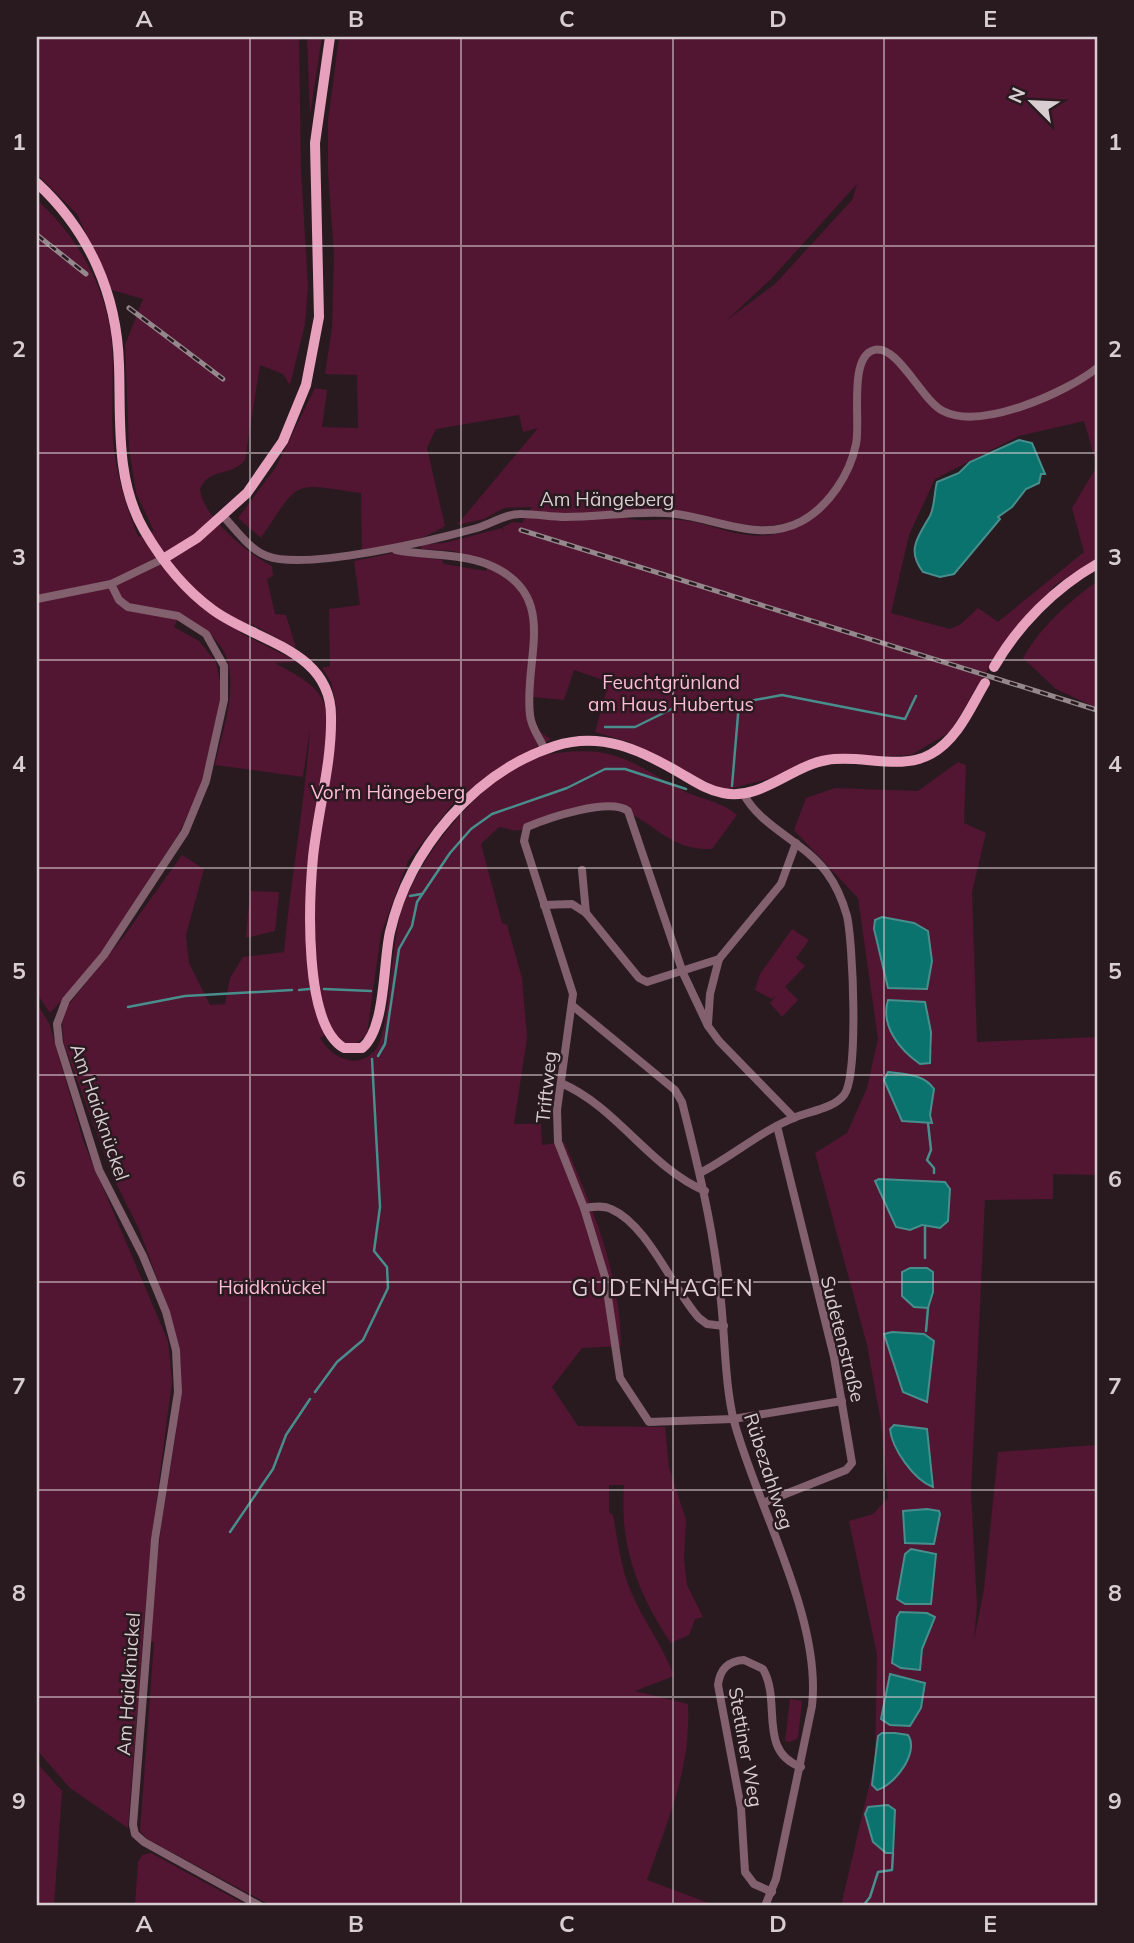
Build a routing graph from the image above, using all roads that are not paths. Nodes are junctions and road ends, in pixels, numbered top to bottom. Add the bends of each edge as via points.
1 (330, 37) edge
2 (37, 183) edge
3 (1097, 368) edge
4 (224, 517) junction
5 (393, 549) junction
6 (163, 559) junction
7 (1097, 564) edge
8 (111, 584) junction
9 (37, 599) edge
10 (994, 667) dead end
11 (985, 683) dead end
12 (545, 750) junction
13 (743, 793) junction
14 (796, 843) junction
15 (582, 870) dead end
16 (544, 905) junction
17 (586, 913) junction
18 (719, 959) junction
19 (683, 973) junction
20 (573, 1006) junction
21 (708, 1026) junction
22 (561, 1083) junction
23 (794, 1118) junction
24 (777, 1126) junction
25 (700, 1173) junction
26 (705, 1191) junction
27 (584, 1208) junction
28 (724, 1326) junction
29 (842, 1401) junction
30 (733, 1419) junction
31 (763, 1503) junction
32 (801, 1767) junction
33 (772, 1892) junction
34 (260, 1906) edge
35 (765, 1906) edge

1 - 4 main road via 315,143 319,298 312,365 296,414 276,453
2 - 6 main road via 80,233 108,293 118,342 126,483 143,529
3 - 5 street, Am Hängeberg via 1068,387 1031,402 965,416 939,408 891,353 872,351 858,370 859,421 849,467 821,506 786,527 745,530 665,513 513,514
4 - 5 street, Am Hängeberg via 260,553 276,559
4 - 6 main road
5 - 12 street via 480,561 520,587 535,622 530,720
6 - 8 street
6 - 12 main road via 205,604 301,658 327,688 332,717 313,859 312,940 320,1013 328,1034 344,1048 362,1048 375,1030 397,908 432,842 478,790
7 - 10 main road via 1039,609
8 - 9 street
8 - 34 street, Am Haidknückel via 128,607 173,614 200,629 217,650 225,680 210,769 185,832 104,955 66,1000 57,1024 97,1163 155,1280 178,1363 150,1595 133,1817 135,1834 145,1842
11 - 13 main road via 960,726 931,754 900,761 828,760
12 - 13 main road via 570,742 608,741 645,753 716,792
13 - 14 street via 756,813
14 - 18 street via 781,884
14 - 23 street via 827,873 847,916 854,1060 841,1098
15 - 17 street
16 - 17 street via 572,904
16 - 19 street, Triftweg via 524,841 525,830 603,805 622,807 632,819
16 - 20 street, Triftweg via 572,989
17 - 19 street via 643,981
18 - 19 street
18 - 21 street
19 - 21 street
20 - 22 street, Triftweg
20 - 25 street, Rübezahlweg via 679,1096
21 - 23 street
22 - 26 street via 583,1094 677,1176
22 - 27 street, Triftweg via 558,1139
23 - 24 street
24 - 25 street
24 - 29 street, Sudetenstraße
25 - 26 street, Rübezahlweg
26 - 28 street, Rübezahlweg
27 - 28 street via 606,1207 621,1215 640,1233 699,1318
27 - 30 street, Triftweg via 609,1293 620,1377 631,1398 649,1422
28 - 30 street, Rübezahlweg
29 - 30 street, Triftweg
29 - 31 street, Sudetenstraße via 852,1457 849,1468
30 - 31 street, Rübezahlweg
31 - 32 street, Rübezahlweg via 811,1653 814,1688
32 - 33 street, Rübezahlweg
32 - 33 street, Stettiner Weg via 778,1752 763,1669 744,1660 727,1665 718,1685 741,1808 743,1867 749,1880
33 - 35 street, Rübezahlweg

